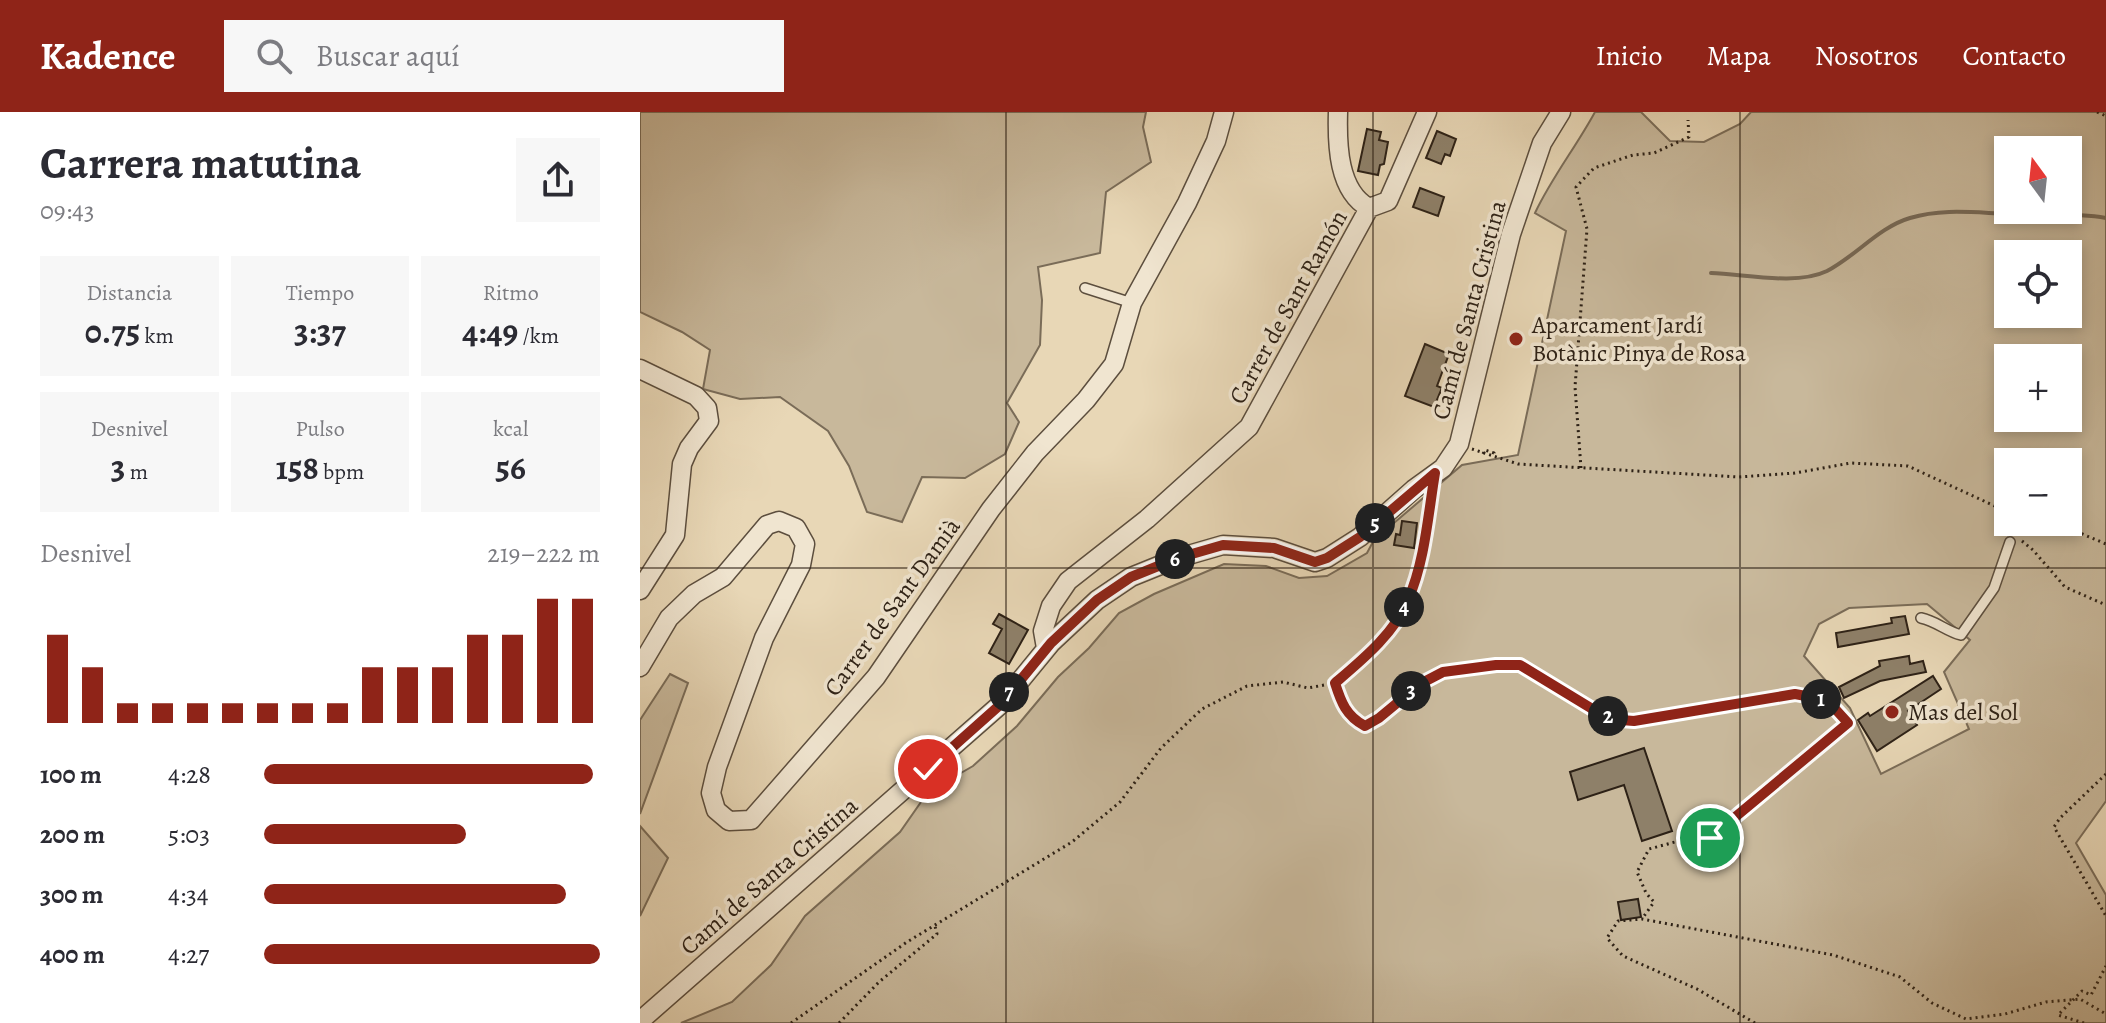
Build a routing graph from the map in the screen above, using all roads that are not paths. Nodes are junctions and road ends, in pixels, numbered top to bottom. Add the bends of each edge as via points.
1 (1224, 112) edge
2 (1338, 112) edge
3 (1427, 112) edge
4 (1561, 112) edge
5 (1369, 208) junction
6 (1085, 288) dead end
7 (1132, 303) junction
8 (640, 369) edge
9 (2011, 538) road end
10 (640, 590) edge
11 (1921, 618) dead end
12 (1046, 648) junction
13 (640, 667) edge
14 (640, 1021) edge

1 - 7 street via 1187,203
2 - 5 street via 1339,155 1357,201
3 - 5 street, Carrer de Sant Ramón via 1388,201
4 - 12 street, Camí de Santa Cristina via 1542,143 1511,234 1459,444 1443,468 1327,558 1315,562 1274,548 1223,545 1178,558 1131,577 1097,600
5 - 12 street, Carrer de Sant Ramón via 1249,427 1068,581 1051,606 1043,631
6 - 7 lane
7 - 13 street, Carrer de Sant Damià via 1114,364 991,509 876,677 751,820 729,821 716,810 711,793 764,638 801,565 805,544 796,528 779,521 767,525 723,577 669,618
8 - 10 street via 696,396 707,408 709,421 682,464 675,535
9 - 11 lane via 1994,588 1961,635
12 - 14 street, Camí de Santa Cristina via 1001,704

